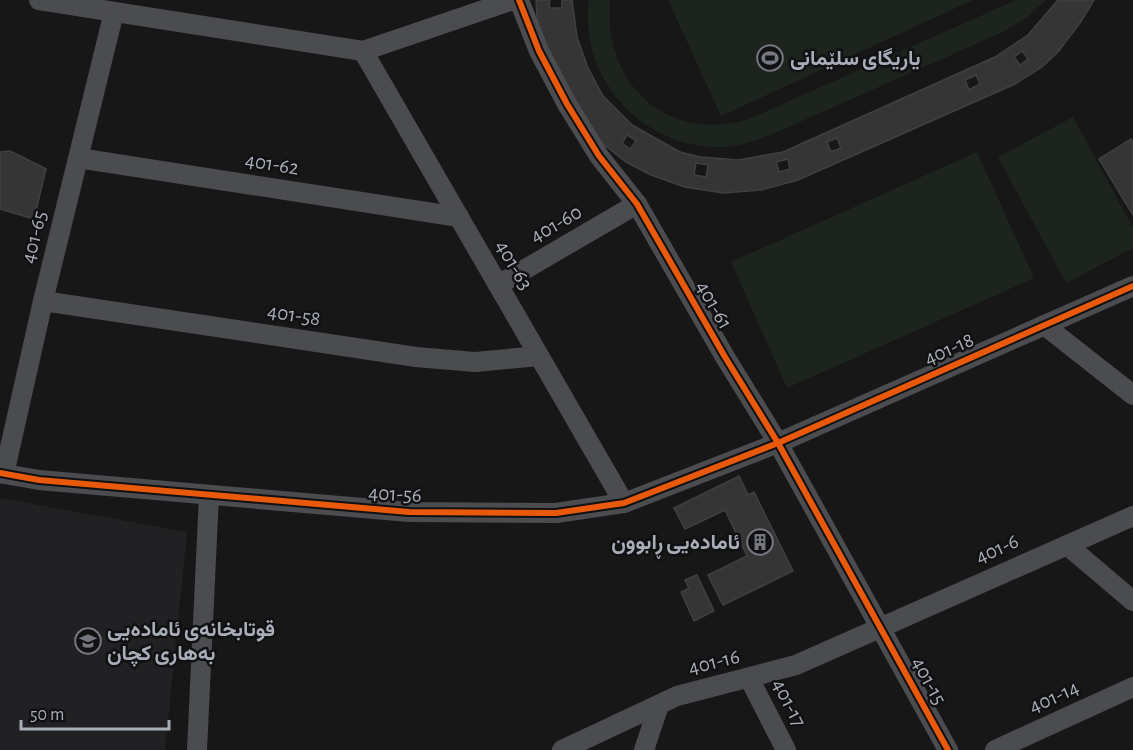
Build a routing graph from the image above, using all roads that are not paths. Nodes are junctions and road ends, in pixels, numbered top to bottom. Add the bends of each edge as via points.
1 (39, 0) edge
2 (513, 0) edge
3 (519, 0) edge
4 (114, 12) junction
5 (363, 51) junction
6 (78, 158) junction
7 (637, 204) junction
8 (459, 217) junction
9 (498, 285) junction
10 (1133, 286) edge
11 (43, 301) junction
12 (1044, 325) junction
13 (539, 356) junction
14 (1133, 395) edge
15 (778, 443) junction
16 (2, 474) edge
17 (209, 495) junction
18 (624, 502) junction
19 (1133, 516) edge
20 (1067, 545) junction
21 (1133, 601) edge
22 (881, 627) junction
23 (749, 678) junction
24 (1133, 687) edge
25 (659, 705) junction
26 (782, 748) edge
27 (197, 750) edge
28 (562, 750) edge
29 (644, 750) edge
30 (948, 750) edge
31 (995, 750) edge

1 - 4 street
2 - 5 street
3 - 7 street, 401-61 via 539,51 567,104 599,156
4 - 5 street
4 - 6 street, 401-65
5 - 8 street, 401-63
6 - 8 street, 401-62
6 - 11 street, 401-65
7 - 9 street, 401-60
7 - 15 street, 401-61
8 - 9 street, 401-63
9 - 13 street, 401-63
10 - 12 street, 401-18
11 - 13 street, 401-58 via 416,357 475,362
11 - 16 street, 401-65
12 - 14 street
12 - 15 street, 401-18
13 - 18 street, 401-63
15 - 18 street, 401-56
15 - 22 street, 401-61
16 - 17 street, 401-56
17 - 18 street, 401-56 via 409,512 556,513
17 - 27 street
19 - 20 street, 401-6
20 - 21 street
20 - 22 street, 401-6
22 - 23 street, 401-16 via 796,665
22 - 30 street, 401-15
23 - 25 street, 401-16 via 677,696
23 - 26 street, 401-17
24 - 31 street, 401-14
25 - 28 street, 401-16
25 - 29 street

